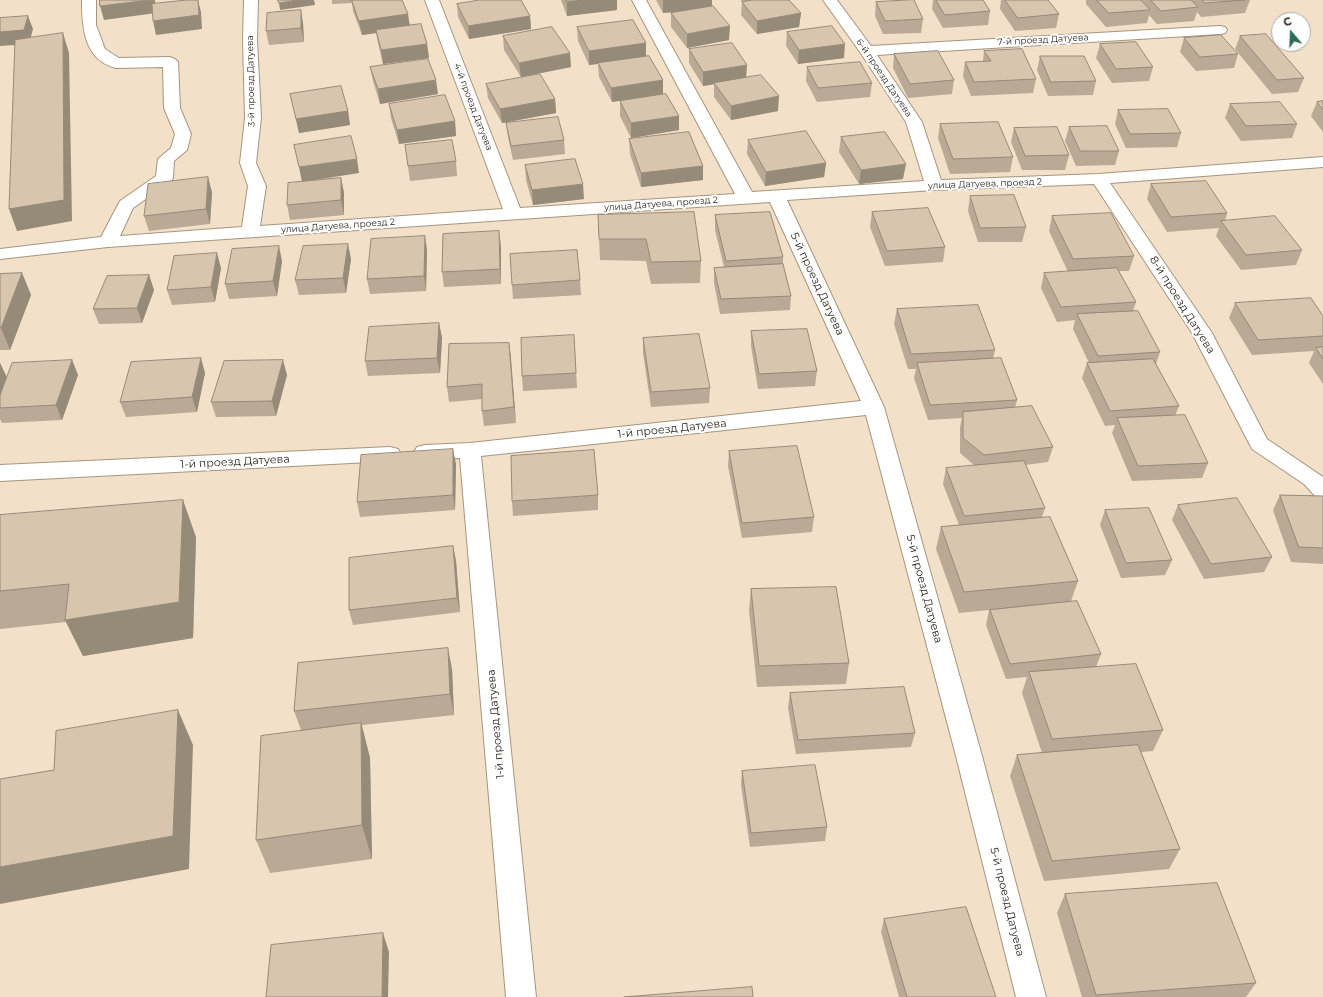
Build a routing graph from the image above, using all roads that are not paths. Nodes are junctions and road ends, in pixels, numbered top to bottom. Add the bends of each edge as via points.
1 (89, 0) edge
2 (251, 0) edge
3 (432, 0) edge
4 (639, 0) edge
5 (830, 0) edge
6 (1220, 30) dead end
7 (867, 51) junction
8 (1323, 162) edge
9 (1099, 179) junction
10 (934, 185) junction
11 (776, 196) junction
12 (746, 198) junction
13 (513, 214) junction
14 (250, 232) junction
15 (108, 242) junction
16 (0, 254) edge
17 (874, 407) junction
18 (470, 450) junction
19 (0, 473) edge
20 (1318, 484) edge
21 (521, 997) edge
22 (1031, 997) edge

1 - 15 street via 89,25 98,50 116,63 170,62 172,108 183,134 179,150 166,159 164,178 126,205
2 - 14 street, 3-й проезд Датуева via 253,118 248,163 257,186
3 - 13 street, 4-й проезд Датуева
4 - 12 street
5 - 7 street, 6-й проезд Датуева
6 - 7 street, 7-й проезд Датуева
7 - 10 street, 6-й проезд Датуева via 914,122
8 - 9 street, улица Датуева, проезд 2
9 - 10 street, улица Датуева, проезд 2
9 - 20 street, 8-й проезд Датуева via 1202,333 1259,444
10 - 11 street, улица Датуева, проезд 2
11 - 12 street, улица Датуева, проезд 2
11 - 17 street, 5-й проезд Датуева
12 - 13 street, улица Датуева, проезд 2
13 - 14 street, улица Датуева, проезд 2
14 - 15 street, улица Датуева, проезд 2
15 - 16 street, улица Датуева, проезд 2
17 - 18 street, 1-й проезд Датуева
17 - 22 street, 5-й проезд Датуева via 969,756
18 - 19 street, 1-й проезд Датуева
18 - 21 street, 1-й проезд Датуева

